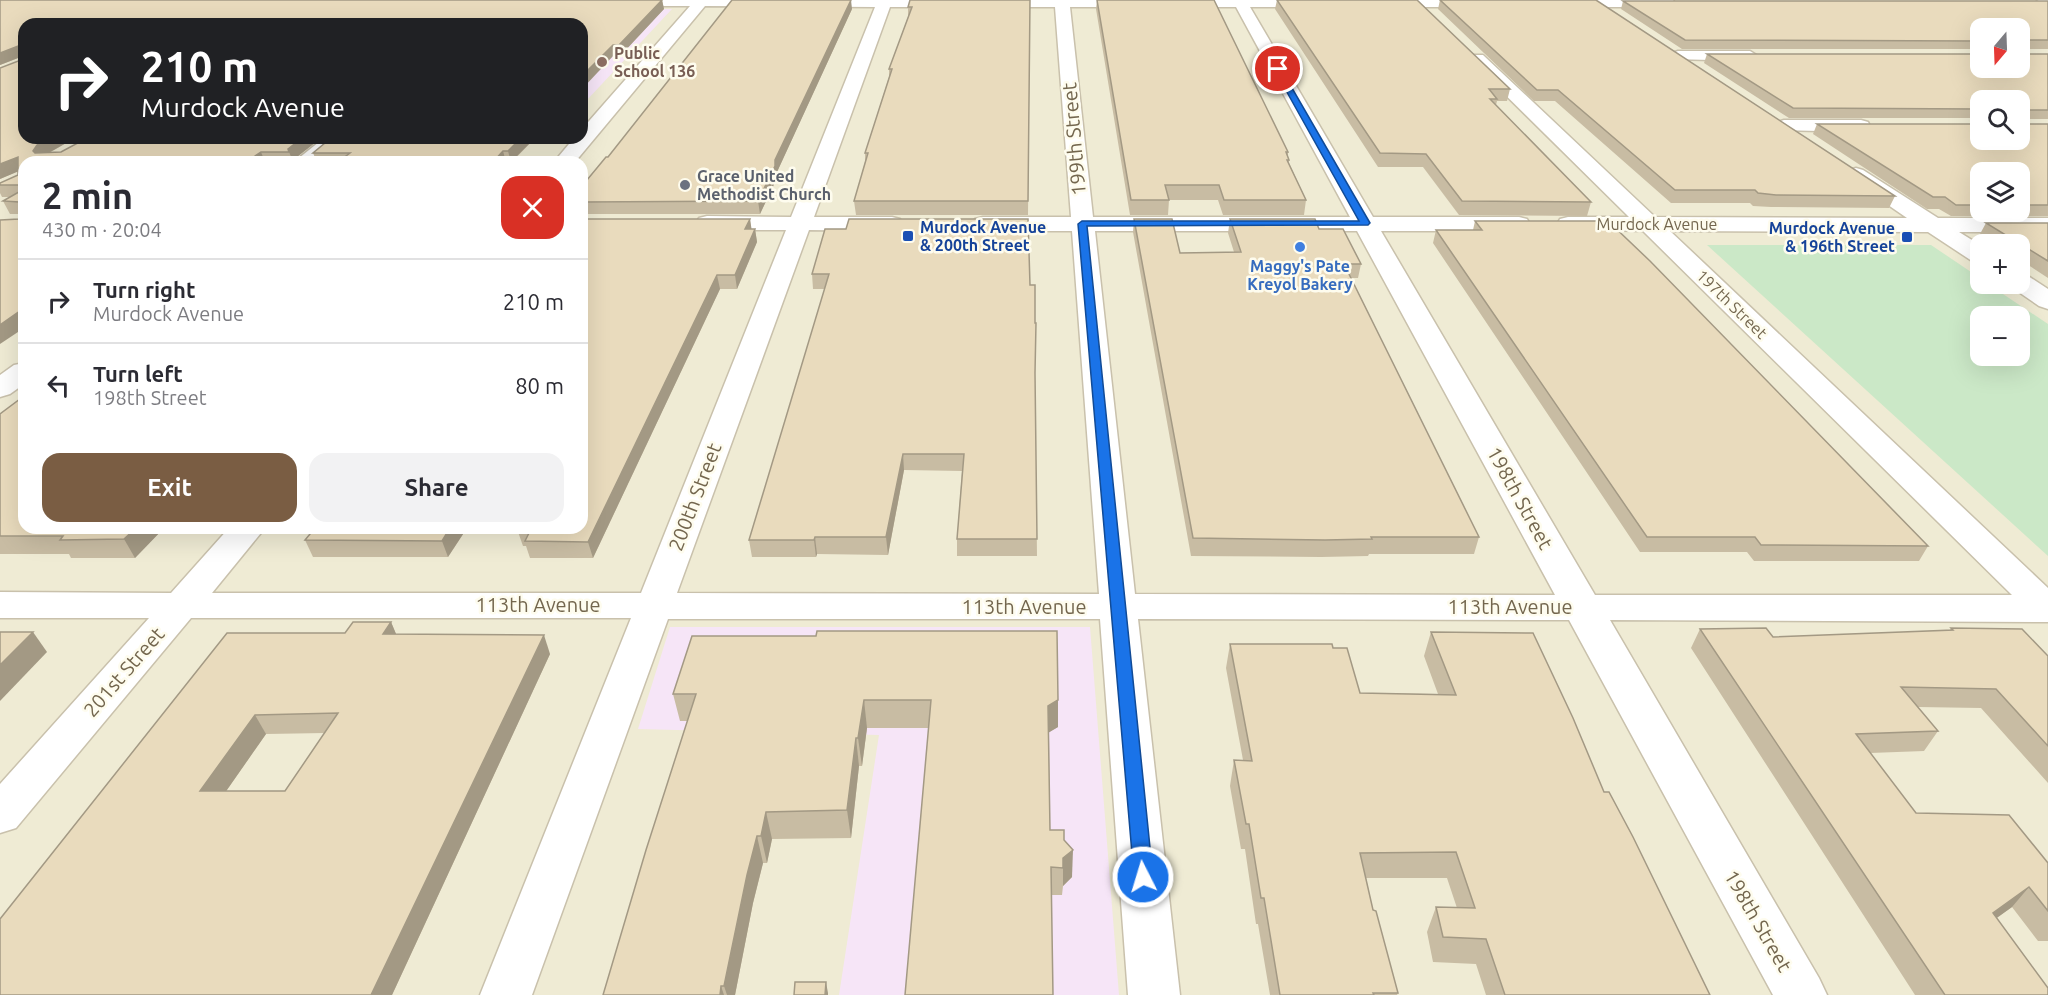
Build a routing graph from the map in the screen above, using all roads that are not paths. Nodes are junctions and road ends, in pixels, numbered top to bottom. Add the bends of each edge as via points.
1 (2044, 0) edge
2 (702, 1) edge
3 (884, 1) edge
4 (1062, 1) edge
5 (1240, 1) edge
6 (1417, 1) edge
7 (1596, 1) edge
8 (603, 2) edge
9 (2048, 2) edge
10 (1332, 3) edge
11 (1365, 3) edge
12 (1500, 3) edge
13 (1536, 3) edge
14 (1684, 3) edge
15 (2026, 3) edge
16 (1623, 20) edge
17 (1660, 44) edge
18 (1678, 56) junction
19 (1768, 56) edge
20 (1707, 75) edge
21 (1765, 114) edge
22 (1784, 126) junction
23 (1874, 126) edge
24 (588, 134) edge
25 (329, 144) edge
26 (579, 144) edge
27 (1813, 145) edge
28 (312, 156) edge
29 (569, 156) edge
30 (1842, 164) edge
31 (1365, 223) junction
32 (685, 224) edge
33 (799, 224) junction
34 (912, 224) edge
35 (957, 224) edge
36 (1082, 224) junction
37 (1649, 224) junction
38 (1934, 225) junction
39 (2048, 225) edge
40 (1970, 249) edge
41 (2030, 289) edge
42 (2048, 301) edge
43 (18, 375) edge
44 (0, 388) edge
45 (243, 534) edge
46 (0, 605) edge
47 (181, 605) junction
48 (654, 605) junction
49 (1118, 607) junction
50 (1582, 608) junction
51 (2048, 608) edge
52 (0, 815) edge
53 (506, 995) edge
54 (1154, 995) edge
55 (1801, 995) edge

1 - 9 street
2 - 3 street
2 - 8 street
2 - 24 street
3 - 4 street
3 - 33 street, 200th Street
4 - 5 street
4 - 36 street, 199th Street
5 - 10 street
5 - 31 street, 198th Street
6 - 11 street
6 - 12 street
6 - 37 street, 197th Street
7 - 13 street
7 - 14 street
7 - 16 street
9 - 15 street
17 - 18 street
18 - 19 street
18 - 20 street
21 - 22 street
22 - 23 street
22 - 27 street
25 - 28 street
26 - 29 street
30 - 38 street
31 - 36 street, Murdock Avenue
31 - 37 street, Murdock Avenue
31 - 50 street, 198th Street
32 - 33 street
33 - 34 street
33 - 48 street, 200th Street
35 - 36 street, Murdock Avenue
36 - 49 street, 199th Street
37 - 38 street, Murdock Avenue
37 - 51 street, 197th Street
38 - 39 street, Murdock Avenue
38 - 40 street
41 - 42 street
43 - 44 street
45 - 47 street, 201st Street
46 - 47 street, 113th Avenue
47 - 48 street, 113th Avenue
47 - 52 street, 201st Street
48 - 49 street, 113th Avenue
48 - 53 street, 200th Street
49 - 50 street, 113th Avenue
49 - 54 street, 199th Street
50 - 51 street, 113th Avenue
50 - 55 street, 198th Street

